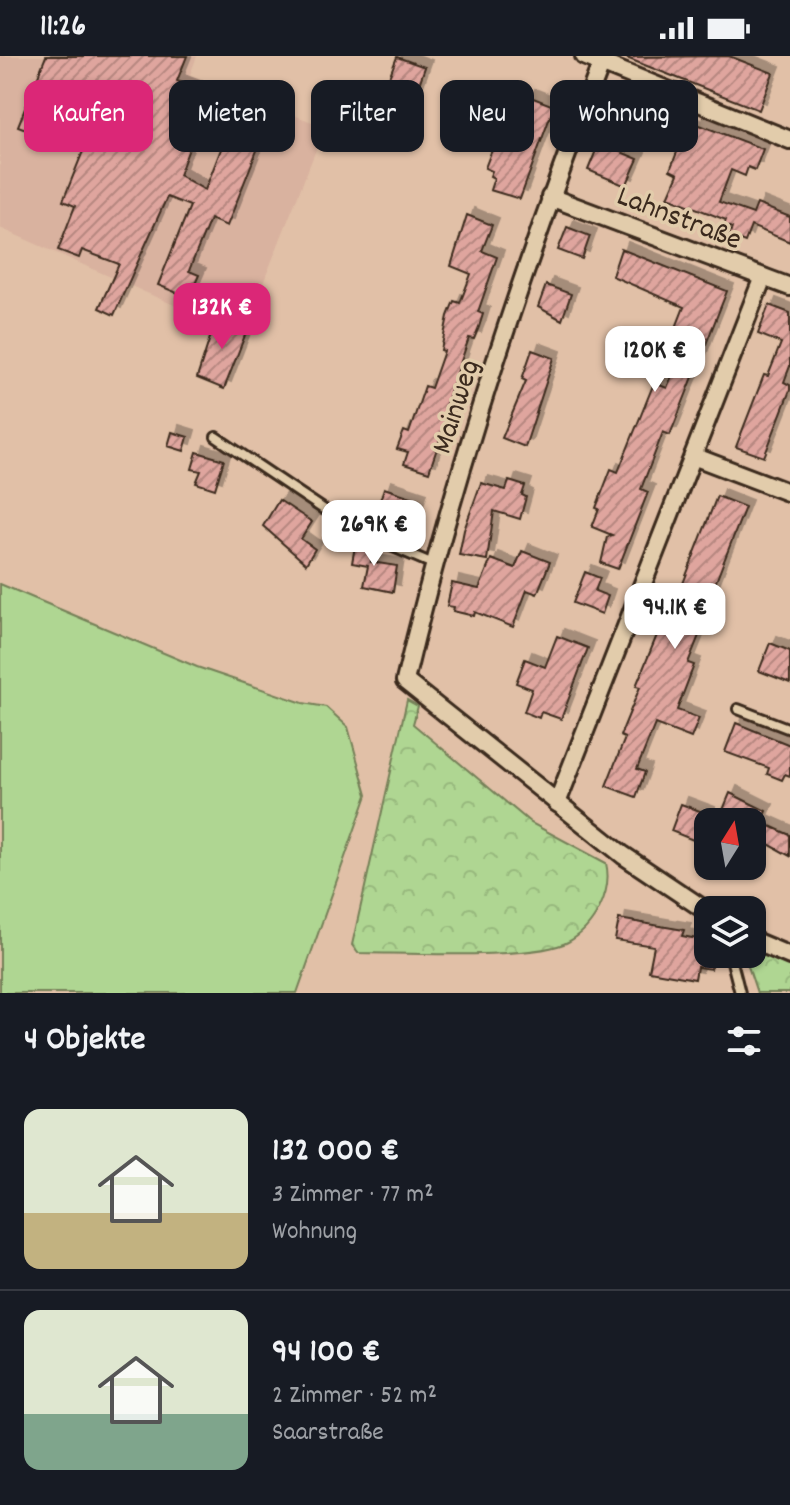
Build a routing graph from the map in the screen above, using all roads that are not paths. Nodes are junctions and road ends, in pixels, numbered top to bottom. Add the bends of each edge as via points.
1 (584, 56) edge
2 (601, 64) junction
3 (790, 140) edge
4 (550, 197) junction
5 (763, 277) junction
6 (790, 287) edge
7 (216, 437) dead end
8 (693, 456) junction
9 (790, 493) edge
10 (433, 564) junction
11 (738, 709) dead end
12 (790, 729) edge
13 (557, 803) junction
14 (694, 903) edge
15 (766, 946) edge
16 (790, 956) edge
17 (734, 968) edge
18 (740, 993) edge

1 - 2 street
2 - 3 street
2 - 4 street, Mainweg
4 - 5 street, Lahnstraße
4 - 10 street, Mainweg
5 - 6 street, Lahnstraße
5 - 8 street
7 - 10 lane via 356,531
8 - 9 street
8 - 13 street
10 - 13 street, Mainweg via 405,681
11 - 12 lane
13 - 14 street, Mainweg
15 - 16 street
17 - 18 lane

